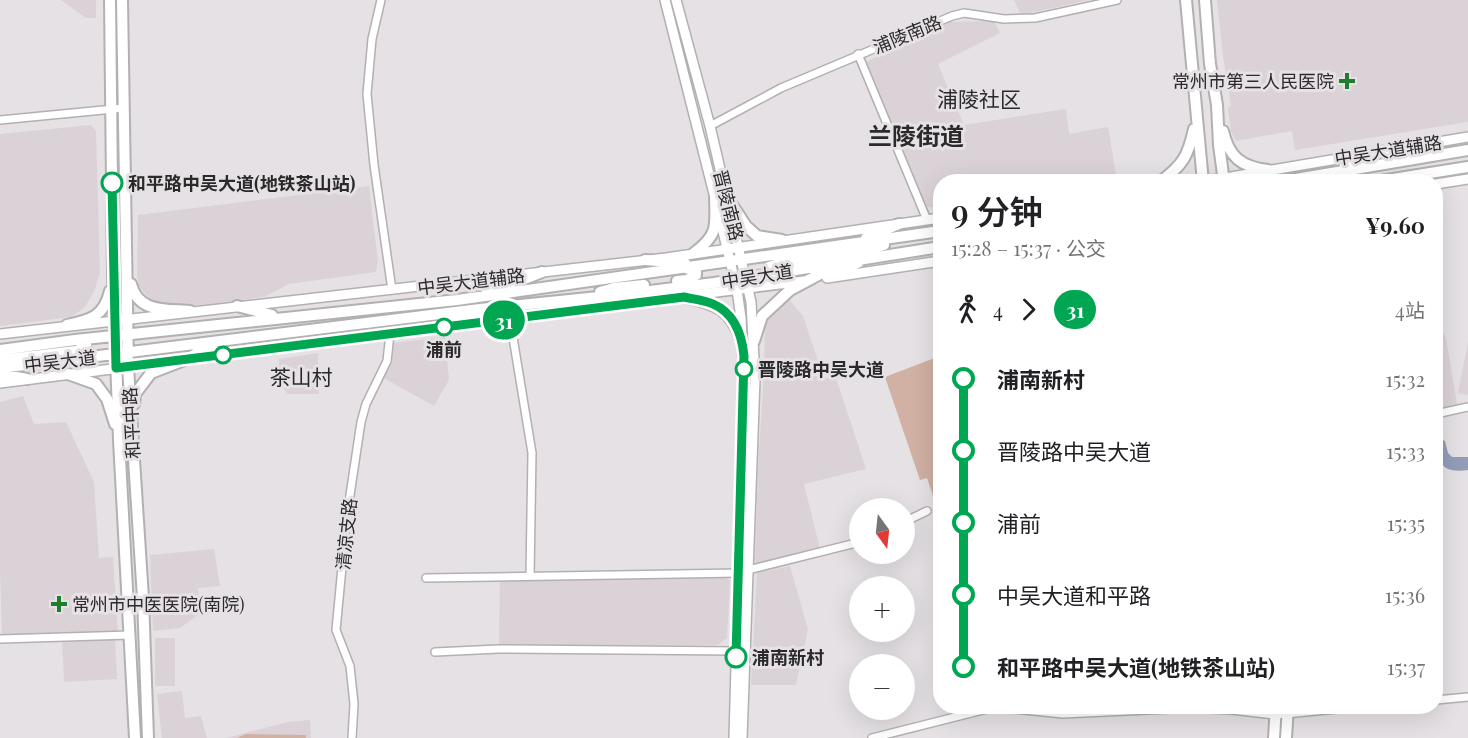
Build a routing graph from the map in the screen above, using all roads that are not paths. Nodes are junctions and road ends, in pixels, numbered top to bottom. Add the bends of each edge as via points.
1 (110, 0) edge
2 (123, 0) edge
3 (381, 0) edge
4 (665, 0) edge
5 (676, 0) edge
6 (1117, 0) edge
7 (1186, 0) edge
8 (1205, 0) edge
9 (858, 54) junction
10 (1217, 105) junction
11 (124, 108) junction
12 (111, 110) junction
13 (1197, 117) junction
14 (0, 120) edge
15 (710, 126) junction
16 (1468, 137) edge
17 (1468, 150) edge
18 (1381, 152) junction
19 (1468, 167) edge
20 (1268, 170) junction
21 (1169, 174) edge
22 (1201, 174) edge
23 (1223, 174) edge
24 (1250, 174) edge
25 (1314, 174) edge
26 (1324, 174) edge
27 (1424, 174) edge
28 (1468, 179) edge
29 (1443, 183) edge
30 (721, 198) junction
31 (933, 219) edge
32 (927, 220) junction
33 (899, 224) junction
34 (933, 232) edge
35 (910, 236) junction
36 (782, 240) junction
37 (739, 247) junction
38 (727, 248) junction
39 (823, 249) junction
40 (933, 249) edge
41 (127, 253) junction
42 (694, 253) junction
43 (864, 259) junction
44 (645, 260) junction
45 (742, 260) junction
46 (730, 261) junction
47 (933, 262) edge
48 (703, 265) junction
49 (683, 268) junction
50 (542, 272) junction
51 (775, 272) junction
52 (113, 276) junction
53 (805, 281) junction
54 (748, 283) junction
55 (736, 285) junction
56 (392, 290) junction
57 (484, 295) junction
58 (684, 297) junction
59 (457, 300) junction
60 (577, 305) junction
61 (237, 306) junction
62 (190, 311) junction
63 (341, 311) junction
64 (303, 315) junction
65 (426, 316) junction
66 (128, 318) junction
67 (281, 318) junction
68 (510, 319) junction
69 (114, 320) junction
70 (392, 320) junction
71 (497, 321) junction
72 (91, 322) junction
73 (67, 325) junction
74 (0, 334) edge
75 (128, 334) junction
76 (390, 334) junction
77 (115, 335) junction
78 (272, 335) junction
79 (239, 339) junction
80 (75, 340) junction
81 (742, 340) junction
82 (754, 341) junction
83 (46, 344) junction
84 (182, 347) junction
85 (0, 351) edge
86 (128, 353) junction
87 (116, 354) junction
88 (187, 359) junction
89 (0, 360) edge
90 (122, 367) junction
91 (0, 368) edge
92 (68, 374) junction
93 (0, 375) edge
94 (27, 379) junction
95 (0, 383) edge
96 (1468, 407) edge
97 (1443, 412) edge
98 (1468, 415) edge
99 (130, 425) junction
100 (119, 440) junction
101 (927, 511) dead end
102 (915, 517) edge
103 (849, 545) edge
104 (743, 572) junction
105 (530, 576) junction
106 (426, 578) dead end
107 (130, 635) junction
108 (0, 639) edge
109 (737, 651) junction
110 (435, 652) dead end
111 (1468, 697) edge
112 (1443, 699) edge
113 (967, 714) edge
114 (1280, 714) edge
115 (1282, 714) edge
116 (135, 738) edge
117 (148, 738) edge
118 (352, 738) edge
119 (734, 738) edge
120 (742, 738) edge
121 (872, 738) edge
122 (1274, 738) edge
123 (1286, 738) edge

1 - 12 main road, 和平中路
2 - 11 main road, 和平中路
3 - 56 street via 368,67 367,103
4 - 30 main road, 晋陵南路
5 - 15 main road, 晋陵南路
6 - 9 street, 浦陵南路 via 1035,18 1005,19 964,13
7 - 13 main road
8 - 10 main road
9 - 15 street, 浦陵南路 via 781,87
9 - 32 street
10 - 20 main road via 1232,154 1252,168
10 - 23 main road
11 - 12 street
11 - 41 main road, 和平中路
12 - 14 street
12 - 52 main road, 和平中路
13 - 21 main road via 1189,152
13 - 22 main road
15 - 30 main road, 晋陵南路
16 - 18 main road, 中吴大道辅路
17 - 26 main road
18 - 20 main road, 中吴大道辅路
18 - 25 main road
19 - 27 main road
20 - 24 main road, 中吴大道辅路
28 - 29 main road
30 - 36 main road via 758,236
30 - 37 main road, 晋陵南路
30 - 38 main road, 晋陵南路
30 - 42 main road via 709,242
31 - 32 main road, 中吴大道辅路
32 - 33 main road, 中吴大道辅路
33 - 36 main road, 中吴大道辅路
33 - 39 main road via 867,238 832,243
34 - 35 main road, 中吴大道
35 - 39 main road, 中吴大道
35 - 51 main road via 864,251 768,267
36 - 37 main road, 中吴大道辅路
37 - 38 main road, 中吴大道辅路
37 - 45 main road, 晋陵南路
38 - 42 main road, 中吴大道辅路
38 - 46 main road, 晋陵南路
39 - 45 main road, 中吴大道
40 - 43 main road, 中吴大道
41 - 62 main road via 135,297 151,308
41 - 66 main road, 和平中路
42 - 44 main road, 中吴大道辅路
43 - 51 main road, 中吴大道
43 - 53 main road via 847,269
44 - 48 main road
44 - 50 main road, 中吴大道辅路
45 - 46 main road, 中吴大道
45 - 54 main road, 晋陵南路
46 - 48 main road, 中吴大道
46 - 55 main road, 晋陵南路
47 - 53 main road
48 - 49 main road, 中吴大道
49 - 57 main road, 中吴大道
49 - 60 main road via 696,271 696,275 687,280 614,288
50 - 56 main road, 中吴大道辅路
50 - 59 main road via 514,283 477,290
51 - 54 main road, 中吴大道
52 - 69 main road, 和平中路
52 - 73 main road via 107,302 100,312 88,320
53 - 54 main road
53 - 82 main road via 762,316
54 - 55 main road, 中吴大道
54 - 82 main road, 晋陵南路
55 - 58 main road
55 - 60 main road, 中吴大道 via 618,295
55 - 81 main road, 晋陵南路
56 - 61 main road, 中吴大道辅路
57 - 59 main road, 中吴大道
57 - 70 main road via 452,305 385,314 385,318
58 - 60 main road
58 - 81 main road via 723,310
59 - 63 main road, 中吴大道
60 - 65 main road, 中吴大道
60 - 68 main road
61 - 62 main road, 中吴大道辅路
61 - 67 main road
62 - 66 main road, 中吴大道辅路
63 - 64 main road, 中吴大道
63 - 79 main road via 351,313 351,317
64 - 67 main road, 中吴大道
64 - 84 main road via 234,330 169,338 169,343
65 - 70 main road, 中吴大道
65 - 71 main road via 484,317
66 - 69 main road, 中吴大道辅路
66 - 75 main road, 和平中路
67 - 75 main road, 中吴大道
68 - 71 main road
68 - 105 street via 532,453
69 - 72 main road, 中吴大道辅路
69 - 77 main road, 和平中路
70 - 78 main road, 中吴大道
71 - 76 main road
72 - 73 main road, 中吴大道辅路
72 - 83 main road
73 - 74 main road, 中吴大道辅路
75 - 77 main road, 中吴大道
75 - 86 main road, 和平中路
76 - 88 main road
76 - 118 street, 清凉支路 via 387,361 361,422 336,630 350,666
77 - 80 main road, 中吴大道
77 - 87 main road, 和平中路
78 - 79 main road, 中吴大道
78 - 88 main road via 237,347 201,351
79 - 84 main road, 中吴大道
80 - 83 main road, 中吴大道
80 - 89 main road via 86,344 86,348
81 - 104 main road, 晋陵南路
82 - 104 main road, 晋陵南路
83 - 85 main road, 中吴大道
84 - 86 main road, 中吴大道
86 - 87 main road, 中吴大道
86 - 90 main road, 和平中路
87 - 90 main road, 和平中路
87 - 91 main road, 中吴大道
88 - 90 main road
88 - 99 main road via 151,373 135,394
90 - 92 main road
90 - 99 main road, 和平中路
90 - 100 main road, 和平中路
92 - 94 main road
92 - 100 main road via 96,384 107,399
93 - 94 main road
94 - 95 main road
96 - 97 street
96 - 98 street
99 - 117 main road, 和平中路
100 - 107 main road, 和平中路
101 - 102 street
103 - 104 street
104 - 105 street
104 - 109 main road, 晋陵南路
104 - 120 main road, 晋陵南路
105 - 106 street
107 - 108 street
107 - 116 main road, 和平中路
109 - 110 street
109 - 119 main road, 晋陵南路
111 - 112 street
113 - 121 street
114 - 122 main road
115 - 123 main road

